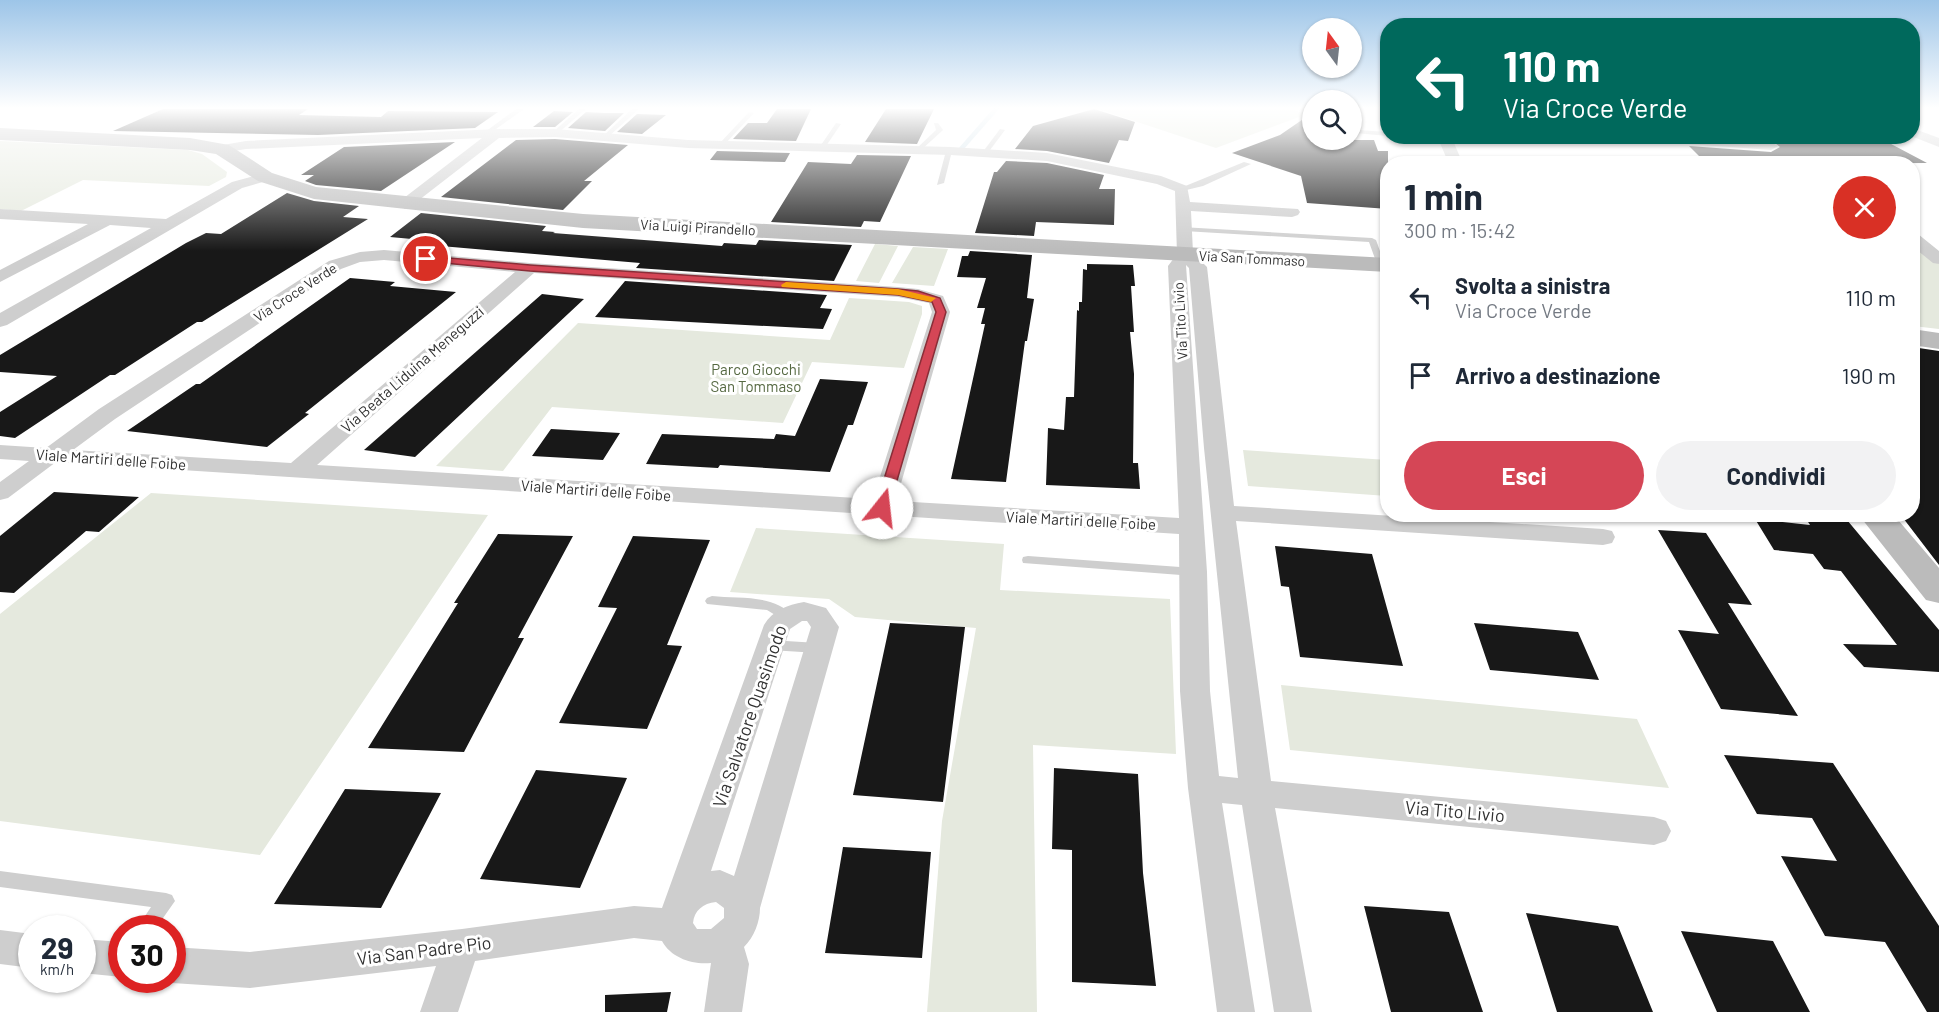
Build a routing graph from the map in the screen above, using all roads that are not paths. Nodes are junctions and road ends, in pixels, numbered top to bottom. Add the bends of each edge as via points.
1 (233, 156) edge
2 (464, 156) edge
3 (948, 156) edge
4 (1022, 156) edge
5 (1247, 164) dead end
6 (265, 177) junction
7 (940, 183) dead end
8 (1182, 189) junction
9 (405, 204) junction
10 (1184, 206) junction
11 (1292, 212) dead end
12 (0, 214) edge
13 (106, 221) junction
14 (168, 224) junction
15 (1185, 241) junction
16 (1920, 244) edge
17 (1939, 259) edge
18 (1380, 265) edge
19 (530, 268) junction
20 (0, 277) edge
21 (0, 321) edge
22 (1920, 338) edge
23 (1939, 341) edge
24 (1201, 447) junction
25 (0, 452) edge
26 (50, 455) junction
27 (296, 471) junction
28 (0, 493) edge
29 (882, 508) junction
30 (1223, 513) junction
31 (1881, 522) edge
32 (1192, 527) junction
33 (1603, 537) dead end
34 (1028, 560) dead end
35 (1194, 572) junction
36 (1939, 591) edge
37 (712, 601) dead end
38 (785, 616) junction
39 (770, 645) junction
40 (818, 648) junction
41 (1204, 788) junction
42 (1256, 792) junction
43 (1654, 831) dead end
44 (0, 879) edge
45 (743, 906) junction
46 (679, 912) junction
47 (156, 915) edge
48 (724, 941) junction
49 (462, 946) junction
50 (0, 947) edge
51 (18, 949) edge
52 (186, 966) edge
53 (439, 1012) edge
54 (723, 1012) edge
55 (1236, 1012) edge
56 (1293, 1012) edge

1 - 6 street, Via Luigi Pirandello
2 - 9 street
3 - 7 lane
4 - 8 street via 1065,160 1161,180
5 - 8 lane
6 - 9 street, Via Luigi Pirandello via 314,193
6 - 14 street via 237,186
8 - 10 street
9 - 15 street, Via Luigi Pirandello via 583,221
10 - 11 street
10 - 15 street
12 - 13 street
13 - 14 street
13 - 20 street
14 - 21 street
15 - 18 street, Via San Tommaso
15 - 24 street, Via Tito Livio via 1177,266
16 - 17 street
19 - 26 street, Via Croce Verde via 384,255 348,259
19 - 27 street, Via Beata Liduina Meneguzzi
19 - 29 street, Via Croce Verde via 898,292 937,300 941,312
22 - 23 street
24 - 30 street, Via Tito Livio
24 - 32 street, Via Tito Livio
25 - 26 street, Viale Martiri delle Foibe
26 - 27 street, Viale Martiri delle Foibe
26 - 28 street
27 - 29 street, Viale Martiri delle Foibe
29 - 32 street, Viale Martiri delle Foibe
30 - 33 street
30 - 42 street, Via Tito Livio
31 - 36 street
32 - 35 street, Via Tito Livio
34 - 35 lane
35 - 41 street, Via Tito Livio via 1195,691
37 - 38 lane via 770,606
38 - 39 street, Via Salvatore Quasimodo
38 - 40 street, Via Salvatore Quasimodo via 805,610 822,618 825,627
39 - 40 lane
39 - 46 street, Via Salvatore Quasimodo
40 - 45 street, Via Salvatore Quasimodo
41 - 42 street, Via Tito Livio
41 - 55 street, Via Tito Livio
42 - 43 street, Via Tito Livio
42 - 56 street, Via Tito Livio
44 - 47 lane via 166,901
45 - 46 street via 731,890 720,886 695,891
45 - 48 street via 741,921
46 - 48 street via 677,934 683,941 700,948
46 - 49 street, Via San Padre Pio
48 - 54 street via 730,964
49 - 52 street, Via San Padre Pio via 250,970
49 - 53 street
50 - 51 street

